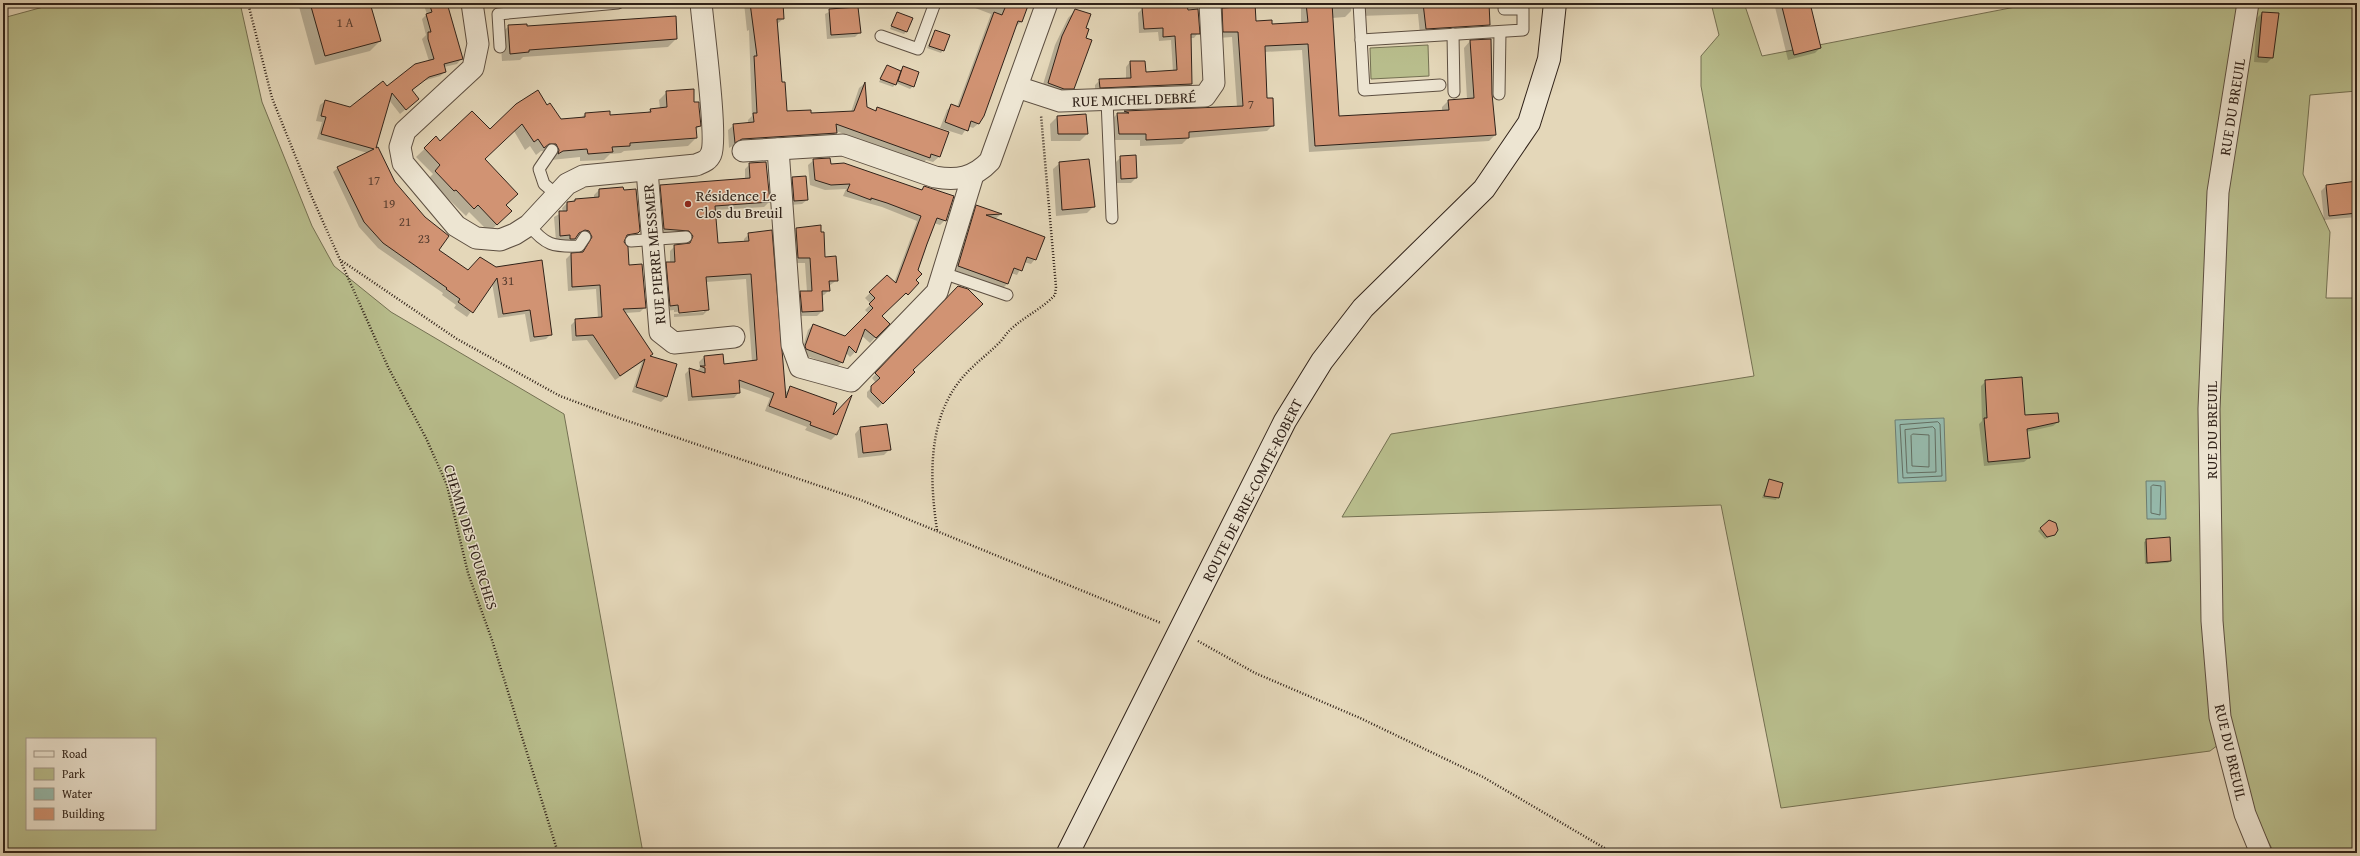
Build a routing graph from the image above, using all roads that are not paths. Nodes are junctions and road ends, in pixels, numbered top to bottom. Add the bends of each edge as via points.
1 (472, 3) edge
2 (618, 3) edge
3 (701, 3) edge
4 (935, 3) edge
5 (1047, 3) edge
6 (1210, 3) edge
7 (1359, 3) edge
8 (2248, 3) edge
9 (1556, 7) edge
10 (1504, 10) dead end
11 (1500, 32) junction
12 (1453, 34) junction
13 (881, 36) dead end
14 (1361, 40) junction
15 (500, 47) dead end
16 (1440, 84) dead end
17 (1017, 87) junction
18 (1454, 92) dead end
19 (1499, 94) dead end
20 (1107, 100) junction
21 (778, 149) junction
22 (552, 150) dead end
23 (743, 151) dead end
24 (647, 170) junction
25 (973, 175) junction
26 (557, 195) junction
27 (1112, 218) dead end
28 (528, 225) junction
29 (585, 237) dead end
30 (686, 237) dead end
31 (653, 239) junction
32 (631, 241) dead end
33 (943, 273) junction
34 (1007, 295) dead end
35 (734, 337) dead end
36 (1068, 853) edge
37 (2261, 853) edge

1 - 28 street via 478,44 473,68 405,131 400,146 403,163 456,226 476,238 500,240
2 - 15 lane via 498,14
3 - 24 street via 710,98 712,153 706,161 696,165
4 - 13 lane via 918,49
5 - 17 street
6 - 20 street, RUE MICHEL DEBRÉ via 1214,83 1205,96
7 - 14 lane
8 - 37 street, RUE DU BREUIL via 2218,192 2209,409 2212,621 2220,717 2245,814
9 - 36 main road, ROUTE DE BRIE-COMTE-ROBERT via 1549,59 1529,123 1484,189 1363,308 1322,361 1285,421
10 - 11 lane via 1523,9 1523,30
11 - 12 lane
11 - 19 lane
12 - 14 lane
12 - 18 lane
14 - 16 lane via 1364,90
17 - 20 street, RUE MICHEL DEBRÉ via 1060,101
17 - 25 street via 990,161
20 - 27 lane
21 - 23 street
21 - 25 street via 843,145 935,177 948,179
21 - 33 street via 792,345 800,367 851,381 937,292
22 - 26 lane via 539,170 544,184
24 - 26 street via 584,176 567,184
24 - 31 street, RUE PIERRE MESSMER
25 - 33 street
26 - 28 street
28 - 29 lane via 539,237 558,247 579,246
30 - 31 lane
31 - 32 lane
31 - 35 street, RUE PIERRE MESSMER via 660,332 674,343
33 - 34 lane

